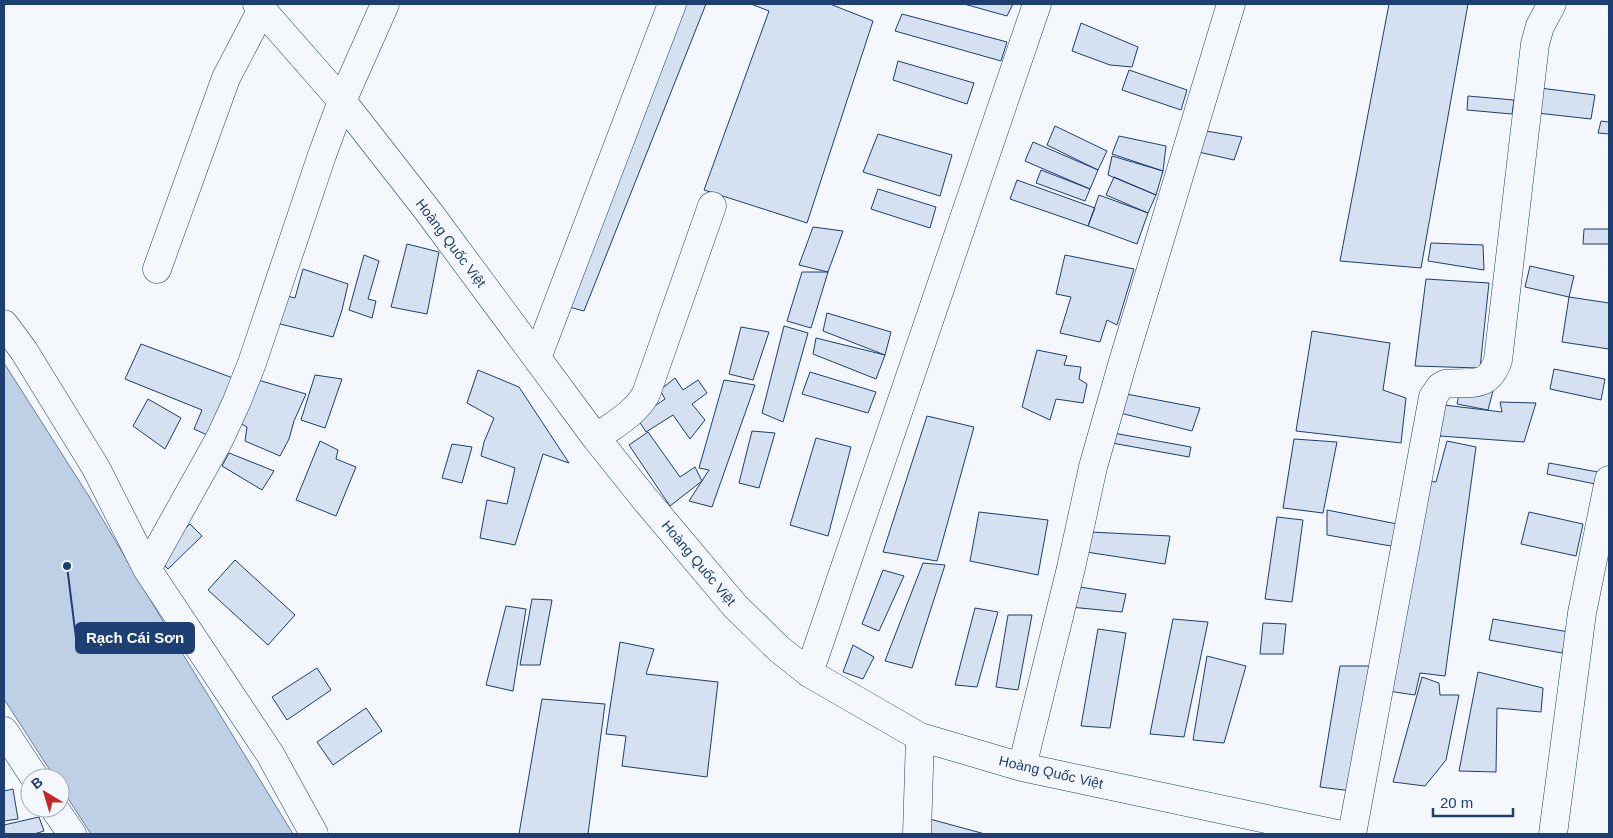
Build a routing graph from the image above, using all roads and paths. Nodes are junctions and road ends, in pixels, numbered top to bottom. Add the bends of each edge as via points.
1 (385, 4) edge
2 (672, 4) edge
3 (1037, 4) edge
4 (1231, 4) edge
5 (1552, 4) edge
6 (260, 6) edge
7 (342, 101) junction
8 (712, 206) dead end
9 (157, 269) dead end
10 (4, 324) edge
11 (537, 358) junction
12 (596, 438) junction
13 (1609, 480) edge
14 (147, 569) junction
15 (808, 673) junction
16 (4, 730) edge
17 (920, 737) junction
18 (1022, 767) junction
19 (29, 768) edge
20 (61, 818) edge
21 (72, 834) edge
22 (314, 834) edge
23 (917, 834) edge
24 (1337, 834) edge
25 (1352, 834) edge
26 (1553, 834) edge

1 - 7 street
2 - 11 street
3 - 15 street
4 - 18 street via 1093,466
5 - 25 street via 1535,44 1498,360 1492,374 1485,380 1445,384 1433,397
6 - 7 street, Hoàng Quốc Việt
6 - 9 street via 226,78
7 - 11 street, Hoàng Quốc Việt
7 - 14 street via 252,363 220,438
8 - 12 street via 646,394 631,412
10 - 14 street via 96,468
11 - 12 street, Hoàng Quốc Việt
12 - 15 street, Hoàng Quốc Việt via 735,606
13 - 26 street via 1582,613
14 - 22 street via 270,754
15 - 17 street, Hoàng Quốc Việt
16 - 19 street
17 - 18 street, Hoàng Quốc Việt
17 - 23 street
18 - 24 street, Hoàng Quốc Việt
20 - 21 street

